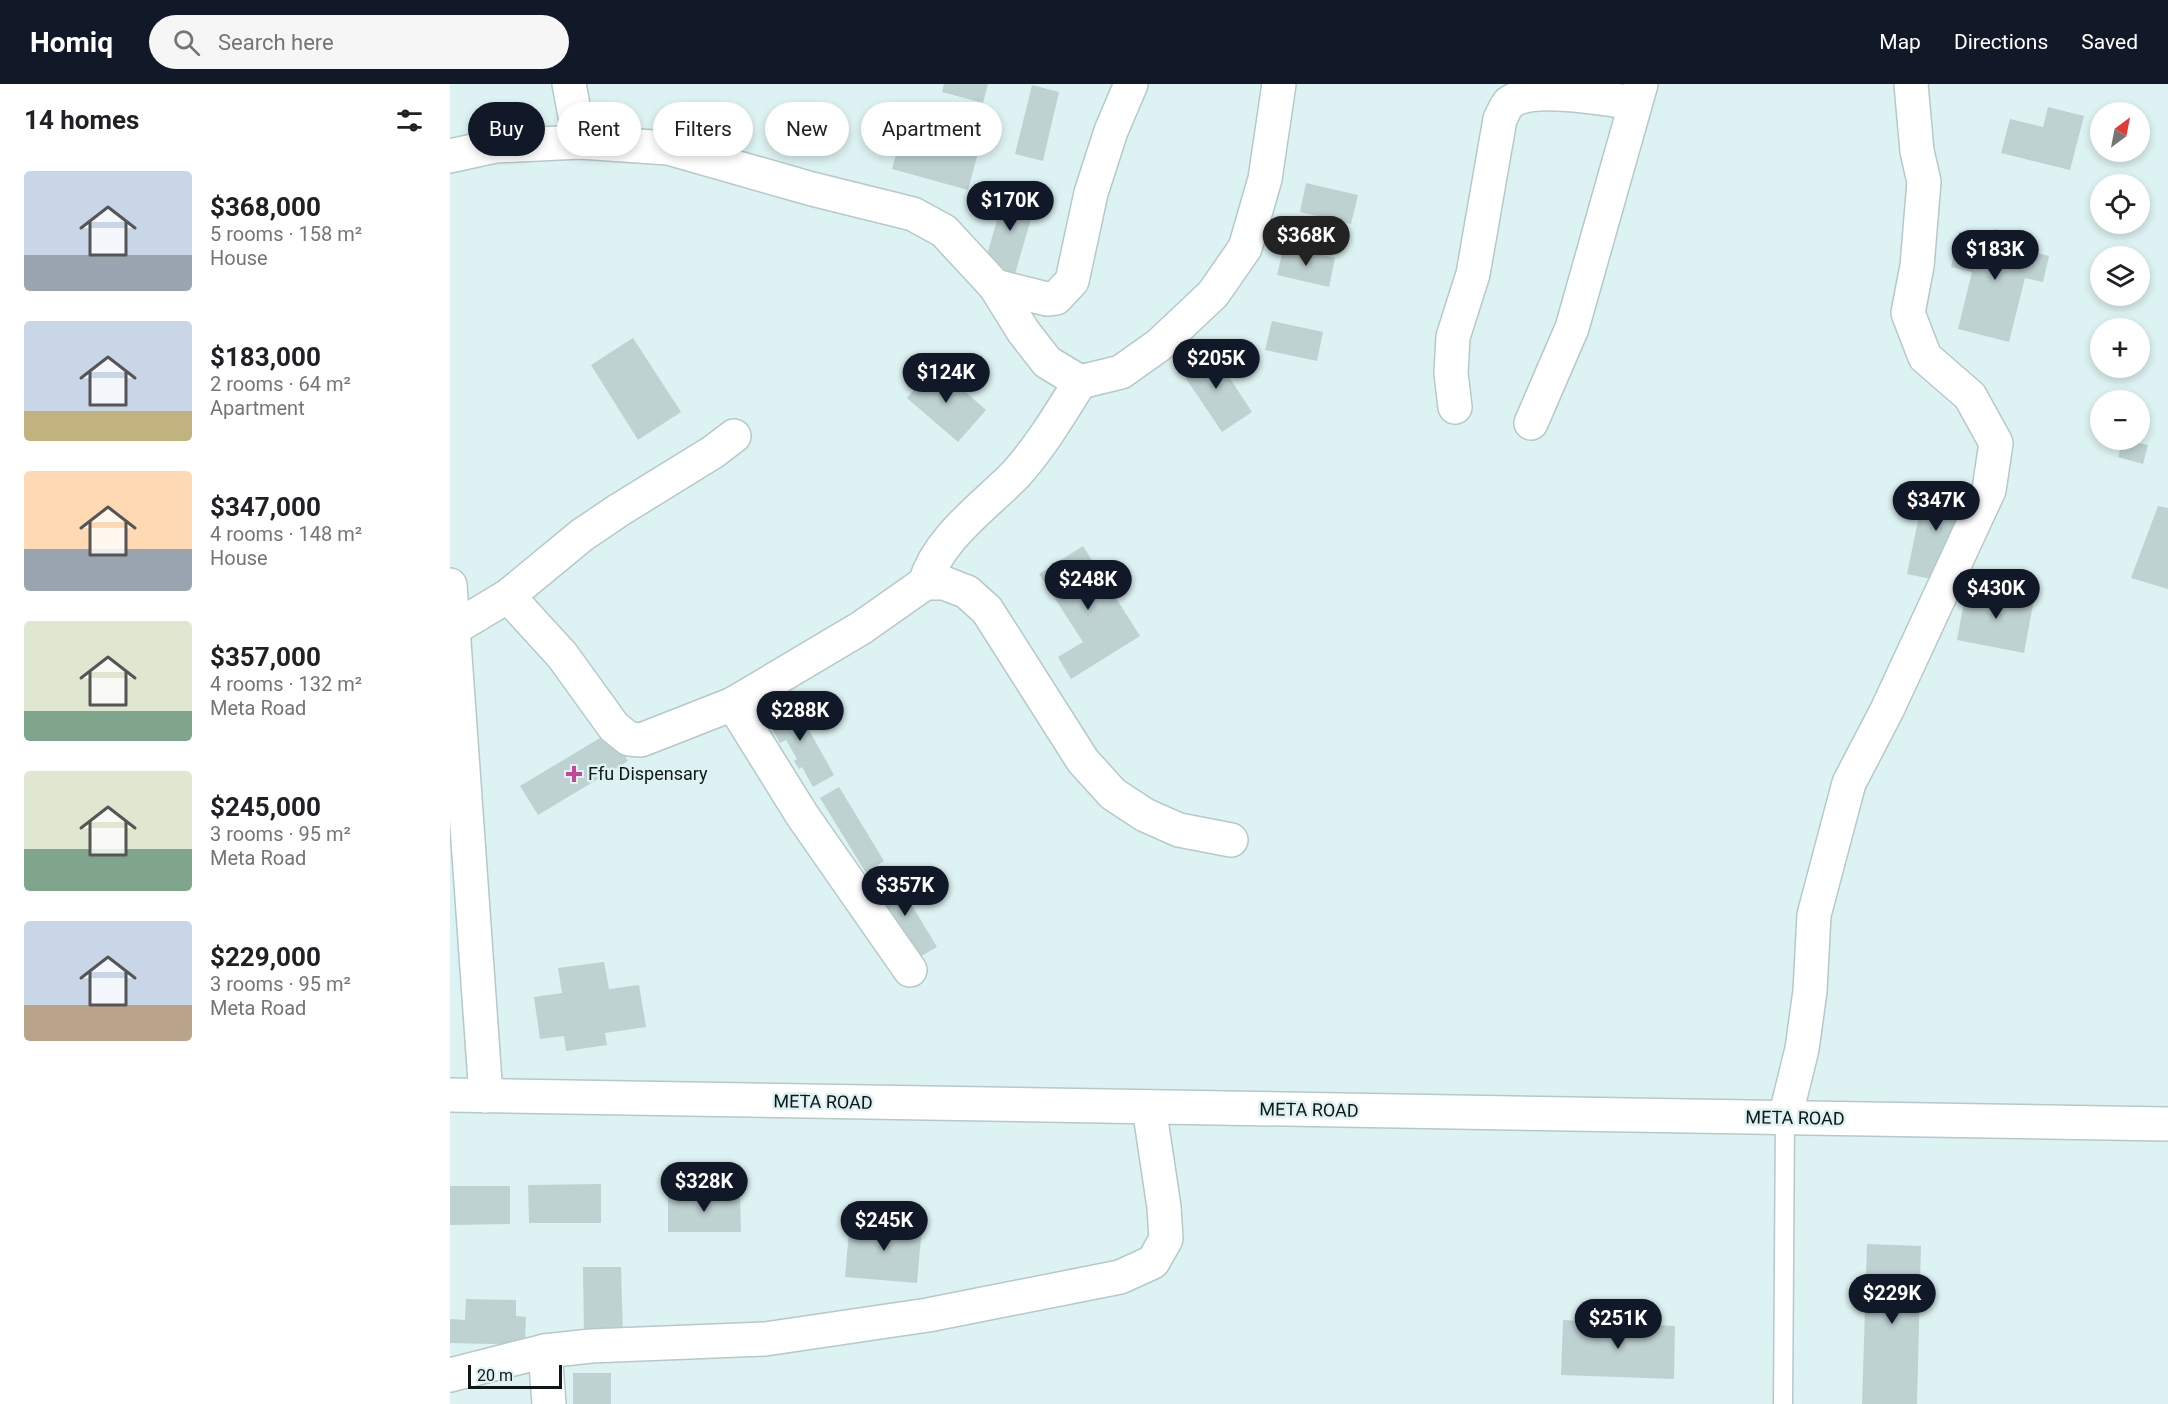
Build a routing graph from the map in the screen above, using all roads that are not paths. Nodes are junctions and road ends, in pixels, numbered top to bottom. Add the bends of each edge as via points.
1 (569, 84) edge
2 (1131, 84) edge
3 (1279, 84) edge
4 (1911, 84) edge
5 (1637, 94) edge
6 (572, 102) edge
7 (557, 143) edge
8 (641, 146) edge
9 (450, 156) edge
10 (995, 286) junction
11 (1080, 382) junction
12 (1455, 407) dead end
13 (1531, 423) dead end
14 (734, 436) dead end
15 (925, 583) junction
16 (450, 585) edge
17 (508, 596) junction
18 (453, 629) junction
19 (733, 704) junction
20 (1231, 840) dead end
21 (910, 970) dead end
22 (450, 1095) edge
23 (486, 1096) junction
24 (1149, 1107) junction
25 (1785, 1118) junction
26 (2168, 1125) edge
27 (545, 1351) junction
28 (450, 1375) edge
29 (549, 1404) edge
30 (1783, 1404) edge

1 - 6 street
2 - 10 street via 1092,193 1072,281 1056,298 1047,299
3 - 11 street via 1265,179 1245,248 1213,294 1159,345 1121,372
4 - 25 street via 1924,182 1920,243 1908,313 1925,357 1970,396 1996,443 1989,490 1849,783 1814,915 1804,1037
5 - 12 street via 1525,94 1510,102 1500,119 1473,274 1453,337 1451,373
5 - 13 street via 1572,328
7 - 9 street via 496,146
8 - 10 street via 668,148 913,214 944,231
10 - 11 street via 1047,362
11 - 15 street via 1030,456 975,512 930,566
14 - 17 street via 582,535
15 - 19 street via 861,628
15 - 20 street via 968,592 987,610 1083,761 1113,794 1145,815 1179,830
16 - 18 street
17 - 18 street
17 - 19 street via 562,655 614,727 629,739 641,740
18 - 23 street
19 - 21 street via 802,815
22 - 23 street, META ROAD
23 - 24 street, META ROAD
24 - 25 street, META ROAD
24 - 27 street via 1166,1239 1153,1262 1120,1277 928,1315 765,1338
25 - 26 street, META ROAD
25 - 30 lane
27 - 28 street
27 - 29 street

